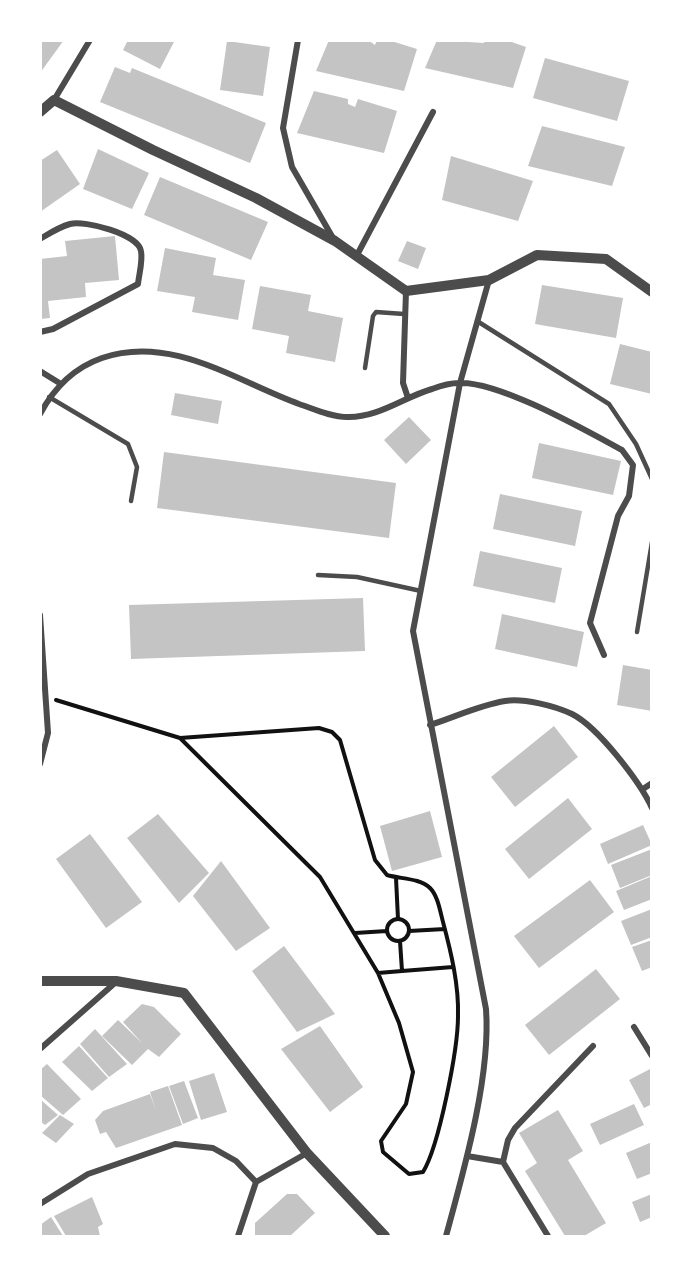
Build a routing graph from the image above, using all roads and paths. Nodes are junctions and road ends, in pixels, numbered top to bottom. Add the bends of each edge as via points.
1 (90, 40) edge
2 (298, 40) edge
3 (54, 99) junction
4 (40, 112) edge
5 (433, 112) dead end
6 (40, 239) edge
7 (335, 241) junction
8 (357, 255) junction
9 (489, 280) junction
10 (406, 291) junction
11 (651, 292) edge
12 (404, 314) junction
13 (477, 321) junction
14 (40, 332) edge
15 (365, 368) dead end
16 (40, 371) edge
17 (460, 383) junction
18 (61, 384) junction
19 (49, 397) junction
20 (408, 398) junction
21 (40, 414) edge
22 (651, 479) edge
23 (131, 501) dead end
24 (651, 542) edge
25 (318, 575) dead end
26 (421, 591) junction
27 (40, 615) edge
28 (637, 632) dead end
29 (604, 656) dead end
30 (44, 698) edge
31 (430, 724) junction
32 (180, 738) junction
33 (40, 764) edge
34 (651, 783) edge
35 (643, 789) junction
36 (651, 808) edge
37 (396, 878) junction
38 (398, 919) junction
39 (445, 929) junction
40 (387, 930) junction
41 (409, 931) junction
42 (354, 933) junction
43 (400, 941) junction
44 (453, 967) junction
45 (402, 971) junction
46 (378, 973) junction
47 (40, 981) edge
48 (116, 981) junction
49 (634, 1027) dead end
50 (593, 1046) dead end
51 (40, 1049) edge
52 (651, 1056) edge
53 (307, 1153) junction
54 (467, 1156) junction
55 (503, 1162) junction
56 (256, 1182) junction
57 (40, 1204) edge
58 (238, 1236) edge
59 (385, 1236) edge
60 (446, 1236) edge
61 (548, 1236) edge

1 - 3 street
2 - 7 street via 283,128 292,167
3 - 4 street
3 - 7 street
5 - 8 street
6 - 14 street via 71,224 91,224 129,237 141,252 138,284 53,329
7 - 8 street
8 - 10 street
9 - 10 street
9 - 11 street via 537,255 595,258 606,259
9 - 13 street
10 - 12 street
12 - 15 lane via 376,312 373,316
12 - 20 street via 403,383
13 - 17 street
13 - 22 lane via 609,404 636,444
16 - 18 street
17 - 20 street
17 - 26 street
17 - 29 street via 504,392 622,450 633,465 629,496 618,516 590,623
18 - 19 street
18 - 20 street via 89,362 132,350 164,352 202,362 284,398 347,417 373,414
19 - 21 street
19 - 23 lane via 128,444 137,467
24 - 28 lane
25 - 26 lane via 367,579
26 - 31 street via 413,631
27 - 30 street
30 - 32 path
30 - 33 street via 48,733
31 - 35 street via 507,700 539,704 573,715 605,743
31 - 54 street via 489,1038
32 - 37 path via 319,728 332,732 340,741 375,860 387,875
32 - 42 path via 320,877
34 - 35 street
35 - 36 street
37 - 38 path
37 - 39 path via 428,886 435,894
38 - 40 path
38 - 41 path via 405,921
39 - 41 path
39 - 44 path
40 - 42 path
40 - 43 path
41 - 43 path
42 - 46 path
43 - 45 path
44 - 45 path
44 - 46 path via 458,1017 439,1130 423,1172 409,1174 383,1152 381,1141 406,1104 413,1072 399,1023
45 - 46 path
47 - 48 street
48 - 51 street
48 - 53 street via 184,993
49 - 52 street
50 - 55 street via 515,1128
53 - 56 street
53 - 59 street
54 - 55 street
54 - 60 street
55 - 61 street
56 - 57 street via 236,1161 213,1148 175,1144 88,1174
56 - 58 street

